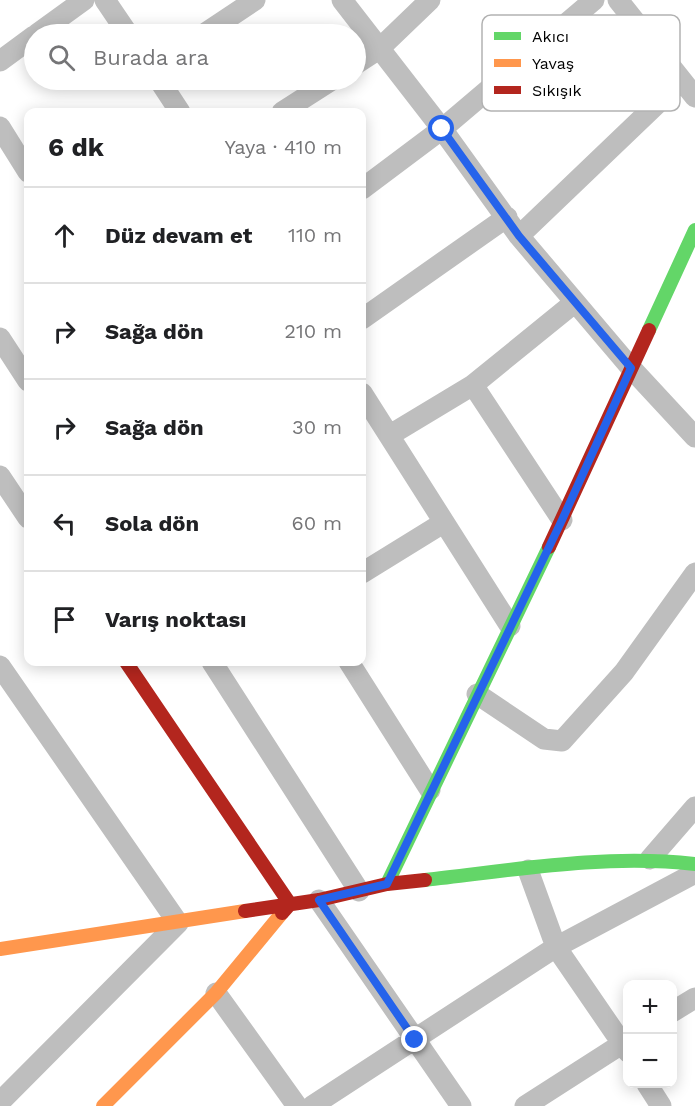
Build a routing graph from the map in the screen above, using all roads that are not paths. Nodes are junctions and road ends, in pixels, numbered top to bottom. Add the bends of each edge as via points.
1 (105, 0) edge
2 (255, 0) edge
3 (342, 0) edge
4 (430, 0) edge
5 (594, 0) edge
6 (618, 0) edge
7 (74, 3) edge
8 (576, 15) edge
9 (630, 15) edge
10 (49, 24) edge
11 (122, 24) edge
12 (219, 24) edge
13 (360, 24) edge
14 (366, 32) edge
15 (24, 44) edge
16 (379, 49) junction
17 (366, 57) edge
18 (0, 61) edge
19 (681, 81) edge
20 (166, 90) edge
21 (316, 90) edge
22 (482, 95) edge
23 (695, 97) edge
24 (177, 108) edge
25 (288, 108) edge
26 (650, 111) edge
27 (0, 127) edge
28 (442, 129) junction
29 (24, 166) edge
30 (366, 186) edge
31 (507, 217) junction
32 (695, 230) edge
33 (519, 236) junction
34 (574, 303) junction
35 (366, 316) edge
36 (0, 338) edge
37 (631, 368) junction
38 (24, 375) edge
39 (473, 385) junction
40 (366, 399) edge
41 (390, 435) junction
42 (695, 437) edge
43 (0, 476) edge
44 (24, 512) edge
45 (562, 520) junction
46 (443, 523) junction
47 (366, 571) edge
48 (695, 573) edge
49 (510, 626) junction
50 (0, 666) edge
51 (129, 666) edge
52 (215, 666) edge
53 (352, 666) edge
54 (477, 694) junction
55 (430, 790) junction
56 (695, 807) edge
57 (650, 859) junction
58 (695, 864) edge
59 (528, 870) junction
60 (695, 873) edge
61 (387, 884) junction
62 (359, 891) junction
63 (319, 900) junction
64 (285, 905) junction
65 (178, 923) junction
66 (556, 947) junction
67 (3, 952) edge
68 (216, 993) junction
69 (695, 998) edge
70 (677, 1009) edge
71 (415, 1040) junction
72 (623, 1041) edge
73 (623, 1047) edge
74 (650, 1088) edge
75 (0, 1102) edge
76 (94, 1106) edge
77 (103, 1106) edge
78 (297, 1106) edge
79 (312, 1106) edge
80 (461, 1106) edge
81 (525, 1106) edge
82 (661, 1106) edge

1 - 11 street
2 - 12 street
3 - 13 street
4 - 16 street
5 - 8 street
6 - 9 street
7 - 10 street
14 - 16 street
15 - 18 street
16 - 17 street
16 - 28 street
19 - 23 street
20 - 24 street
21 - 25 street
22 - 28 street
26 - 33 street
27 - 29 street
28 - 30 street
28 - 31 street
31 - 33 street
31 - 35 street
32 - 37 street
33 - 34 street
34 - 37 street
34 - 39 street
36 - 38 street
37 - 42 street
37 - 45 street
39 - 41 street
39 - 45 street
40 - 41 street
41 - 46 street
43 - 44 street
45 - 49 street
46 - 47 street
46 - 49 street
48 - 54 street via 624,672 562,741 544,739
49 - 54 street
50 - 65 street
51 - 64 street
52 - 62 street
53 - 55 street
54 - 55 street
55 - 61 street
56 - 57 street
57 - 58 street
57 - 59 street via 611,859
59 - 61 street
59 - 66 street
60 - 66 street
61 - 62 street
62 - 63 street
63 - 64 street
63 - 71 street
64 - 65 street
64 - 68 street
64 - 76 street
65 - 67 street
65 - 75 street
66 - 71 street
66 - 72 street
68 - 77 street
68 - 78 street
69 - 70 street
71 - 79 street
71 - 80 street
73 - 81 street
74 - 82 street

